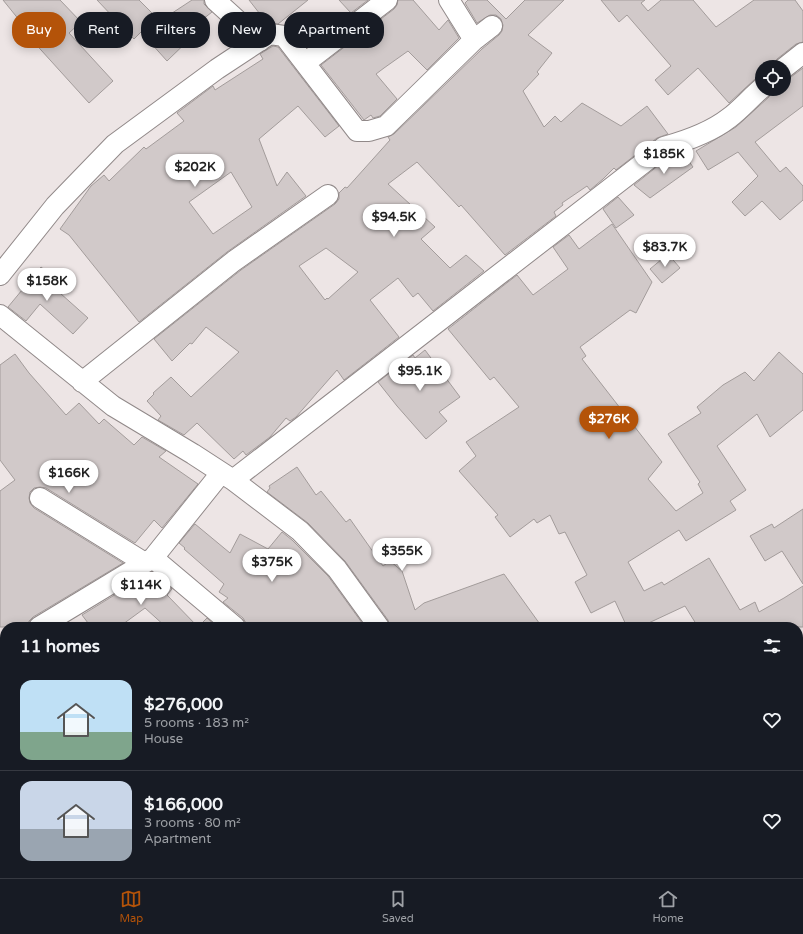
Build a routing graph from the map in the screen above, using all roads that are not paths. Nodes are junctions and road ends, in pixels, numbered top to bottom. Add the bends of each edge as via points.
1 (215, 0) edge
2 (386, 0) edge
3 (449, 0) edge
4 (228, 12) edge
5 (492, 26) dead end
6 (276, 35) edge
7 (474, 40) junction
8 (249, 48) edge
9 (803, 53) edge
10 (791, 62) edge
11 (305, 63) junction
12 (755, 95) edge
13 (328, 195) dead end
14 (0, 275) edge
15 (0, 315) edge
16 (82, 382) junction
17 (227, 477) junction
18 (40, 498) dead end
19 (149, 560) junction
20 (46, 622) edge
21 (228, 622) edge
22 (375, 622) edge

1 - 4 street
2 - 11 street
3 - 7 street
5 - 7 street
6 - 11 street via 284,36
7 - 11 street via 386,126 369,131 357,131
8 - 14 street via 116,144 55,206
9 - 10 street
12 - 17 street via 730,118 718,125 664,147
13 - 16 street via 234,261
15 - 16 street
16 - 17 street via 113,406
17 - 19 street
17 - 22 street via 300,531 337,570
18 - 19 street
19 - 20 street
19 - 21 street

